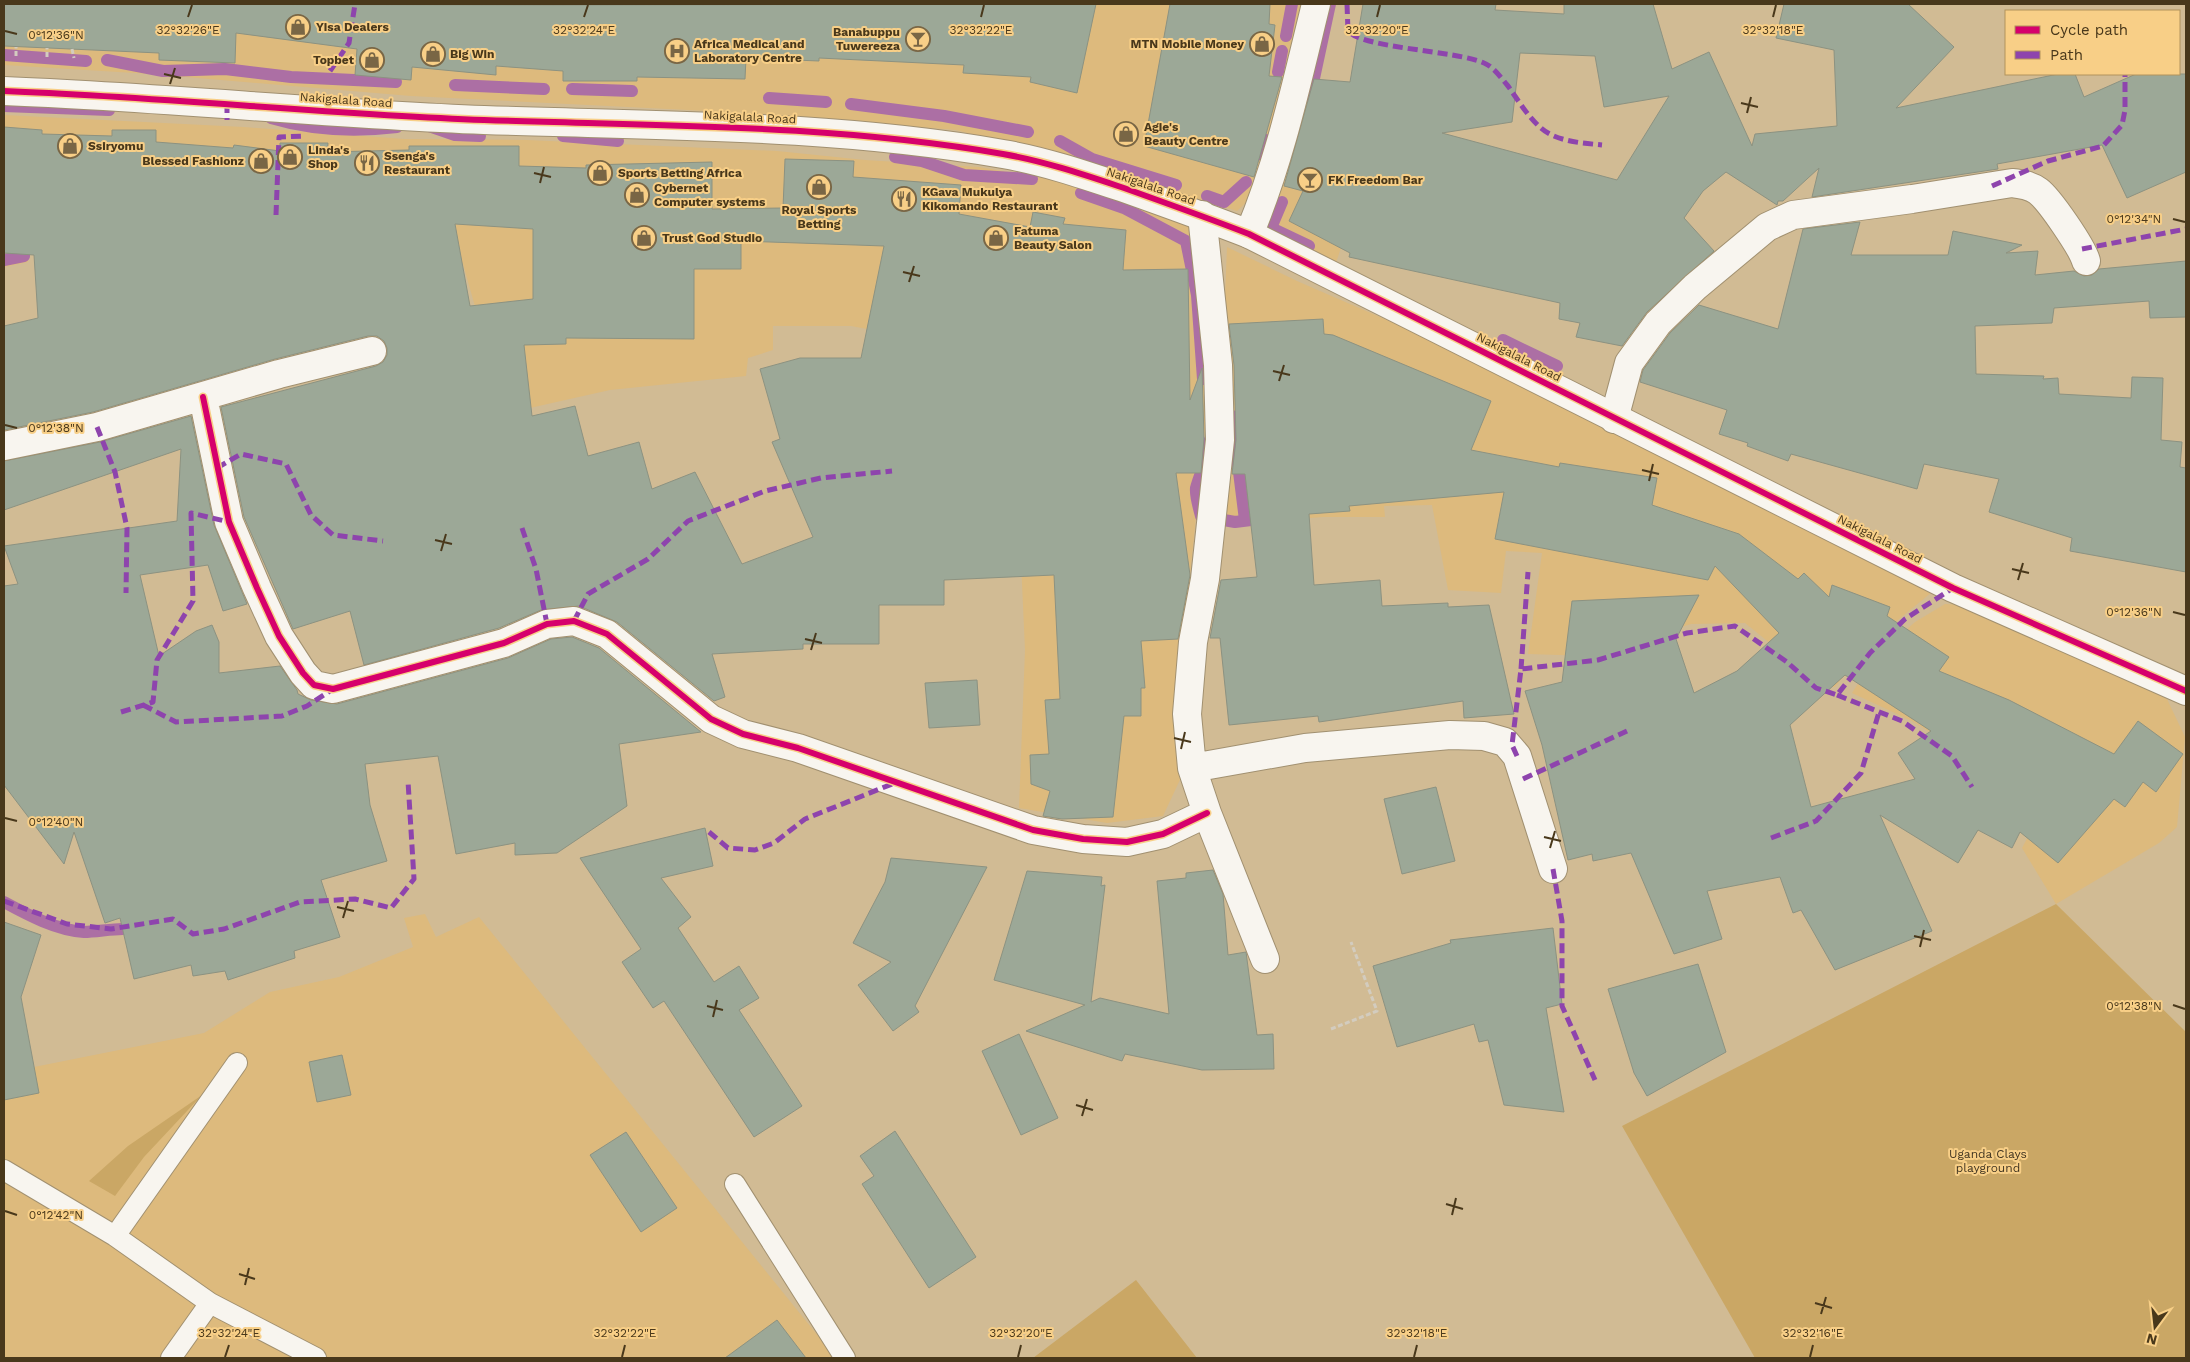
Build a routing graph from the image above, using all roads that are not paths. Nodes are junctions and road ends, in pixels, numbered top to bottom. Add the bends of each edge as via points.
1 (1316, 4) edge
2 (4, 91) edge
3 (1202, 215) junction
4 (1249, 234) junction
5 (2086, 261) dead end
6 (372, 351) dead end
7 (203, 397) junction
8 (1614, 419) junction
9 (4, 446) edge
10 (2186, 691) edge
11 (1192, 768) junction
12 (1207, 813) junction
13 (1553, 869) dead end
14 (1265, 959) dead end
15 (236, 1063) dead end
16 (4, 1170) edge
17 (735, 1184) dead end
18 (115, 1236) junction
19 (210, 1303) junction
20 (170, 1358) edge
21 (316, 1358) edge
22 (845, 1358) edge

1 - 4 street via 1282,135 1261,206
2 - 3 street, Nakigalala Road via 474,119 681,124 889,138 1006,154 1081,174
3 - 4 street, Nakigalala Road
3 - 11 street via 1218,364 1220,440 1205,579 1193,642 1187,714
4 - 8 street, Nakigalala Road
5 - 8 street via 2082,249 2039,192 2012,183 1793,215 1767,227 1658,322 1629,363
6 - 7 street
7 - 9 street via 97,427
7 - 12 street via 229,522 279,636 314,685 333,689 504,643 547,624 574,621 607,634 711,720 743,734 798,748 1033,830 1083,839 1127,842 1163,834
8 - 10 street, Nakigalala Road via 1953,588
11 - 12 street
11 - 13 street via 1314,747 1412,737 1484,736 1504,742 1517,756
12 - 14 street
15 - 18 lane
16 - 18 lane
17 - 22 lane
18 - 19 lane
19 - 20 lane
19 - 21 lane

